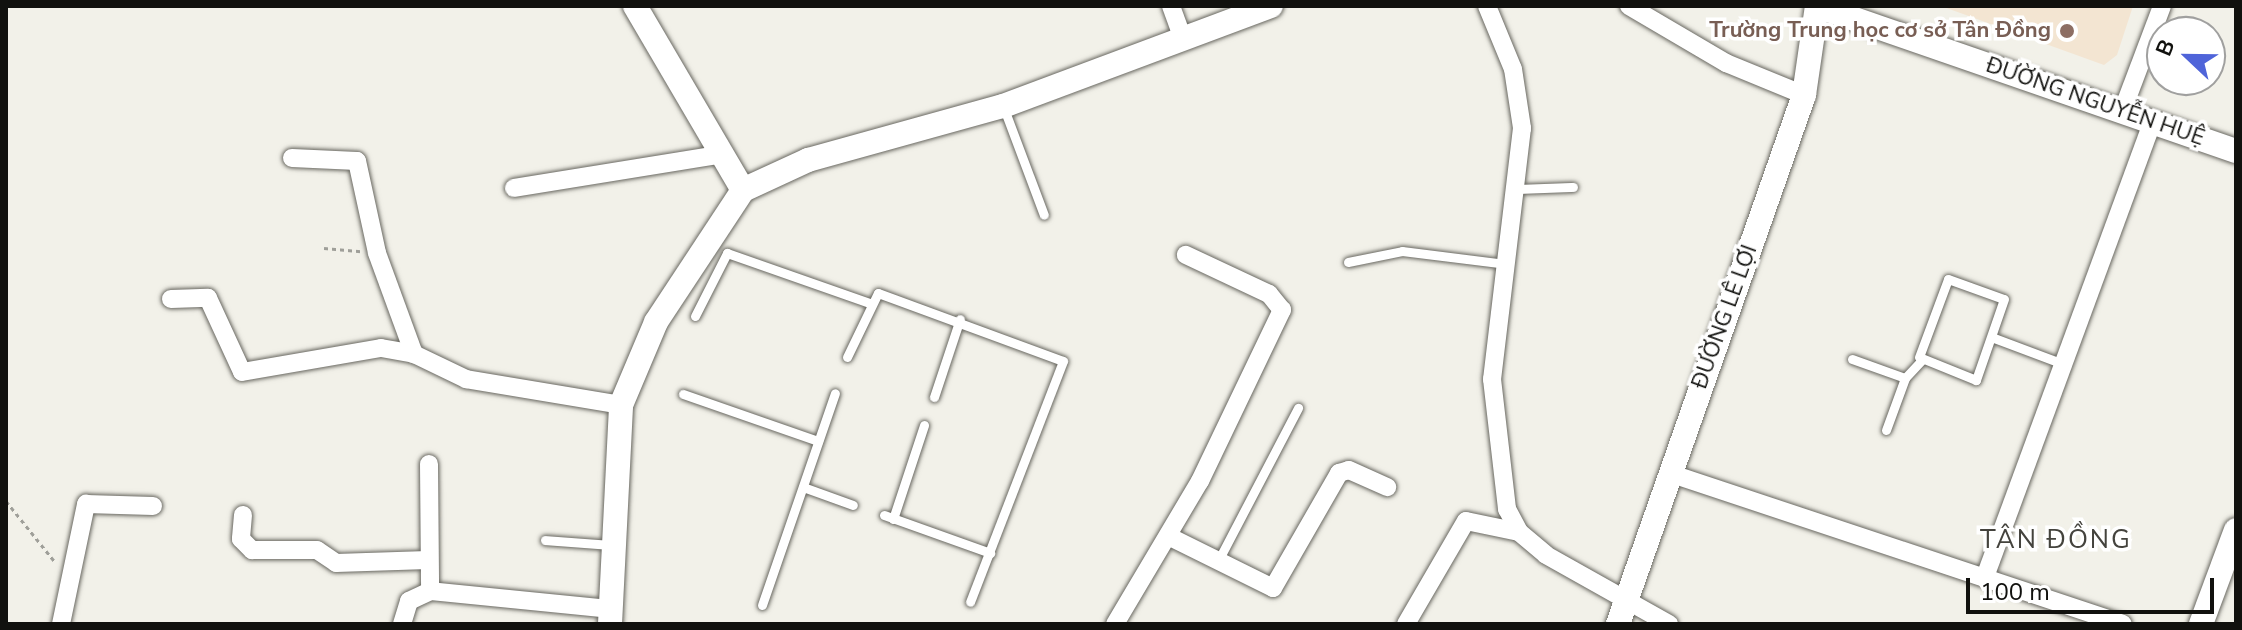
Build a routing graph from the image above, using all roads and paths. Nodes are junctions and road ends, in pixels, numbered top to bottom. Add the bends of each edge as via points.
1 (635, 6) edge
2 (1171, 6) edge
3 (1271, 6) edge
4 (1487, 6) edge
5 (1629, 6) edge
6 (1817, 6) edge
7 (2162, 6) edge
8 (1183, 39) junction
9 (1804, 95) junction
10 (1003, 106) junction
11 (2122, 112) junction
12 (2152, 122) junction
13 (2236, 151) edge
14 (717, 155) junction
15 (292, 158) dead end
16 (1573, 187) dead end
17 (514, 188) dead end
18 (1515, 189) junction
19 (743, 190) junction
20 (1044, 215) dead end
21 (324, 248) dead end
22 (377, 253) junction
23 (1186, 255) dead end
24 (1348, 262) dead end
25 (1507, 264) junction
26 (171, 299) dead end
27 (870, 303) junction
28 (695, 316) dead end
29 (960, 319) junction
30 (1994, 338) junction
31 (414, 354) junction
32 (847, 357) dead end
33 (1852, 359) dead end
34 (1922, 360) junction
35 (2063, 364) junction
36 (1905, 378) junction
37 (835, 393) dead end
38 (683, 394) dead end
39 (934, 397) dead end
40 (621, 405) junction
41 (1298, 408) dead end
42 (924, 425) dead end
43 (1886, 430) dead end
44 (818, 441) junction
45 (429, 464) dead end
46 (1669, 473) junction
47 (803, 487) junction
48 (1387, 487) dead end
49 (6, 501) edge
50 (853, 505) dead end
51 (153, 506) dead end
52 (243, 515) dead end
53 (2236, 530) edge
54 (1519, 532) junction
55 (1170, 537) junction
56 (545, 540) dead end
57 (610, 545) junction
58 (990, 553) junction
59 (428, 560) junction
60 (1218, 561) junction
61 (1985, 577) junction
62 (70, 581) junction
63 (430, 591) junction
64 (1627, 597) junction
65 (970, 602) dead end
66 (762, 605) dead end
67 (610, 616) edge
68 (61, 624) edge
69 (402, 624) edge
70 (1115, 624) edge
71 (1406, 624) edge
72 (1618, 624) edge
73 (1669, 624) edge
74 (2122, 624) edge
75 (2201, 624) edge

1 - 14 street
2 - 8 street
3 - 8 street
4 - 18 street via 1513,69 1522,128
5 - 9 street via 1726,63
6 - 9 street, ĐƯỜNG LÊ LỢI
6 - 11 street, ĐƯỜNG NGUYỄN HUỆ
7 - 11 street
8 - 10 street
9 - 46 street, ĐƯỜNG LÊ LỢI
10 - 19 street via 808,160
10 - 20 lane
11 - 12 street, ĐƯỜNG NGUYỄN HUỆ
12 - 13 street, ĐƯỜNG NGUYỄN HUỆ
12 - 35 street
14 - 17 street
14 - 19 street
15 - 22 street via 357,161
16 - 18 lane
18 - 25 street
19 - 40 street via 656,322
21 - 22 path
22 - 31 street
23 - 55 street via 1269,294 1282,310
24 - 25 lane via 1402,251
25 - 54 street via 1492,379 1497,464
26 - 31 street via 208,298 242,372 352,348
27 - 28 lane via 727,253
27 - 29 lane via 888,293
27 - 32 lane
29 - 39 lane
29 - 58 lane via 1063,361
30 - 34 lane via 1976,380
30 - 34 lane via 2004,299 1948,279 1918,351
30 - 35 lane
31 - 40 street via 466,379
33 - 36 lane
34 - 36 lane
35 - 61 street
36 - 43 lane
37 - 44 lane
38 - 44 lane
40 - 57 street
41 - 60 lane
42 - 58 lane via 888,517
44 - 47 lane
45 - 59 street
46 - 61 street
46 - 64 street, ĐƯỜNG LÊ LỢI
47 - 50 lane
47 - 66 lane
48 - 60 street via 1349,470 1339,473 1273,588
49 - 62 path
51 - 62 street via 86,504
52 - 59 street via 241,539 252,550 317,550 336,563
53 - 75 street
54 - 64 street via 1546,555
54 - 71 street via 1466,521
55 - 60 street
55 - 70 street
56 - 57 lane
57 - 67 street
58 - 65 lane
59 - 63 street
61 - 74 street
62 - 68 street
63 - 67 street
63 - 69 street via 409,601
64 - 72 street, ĐƯỜNG LÊ LỢI
64 - 73 street

